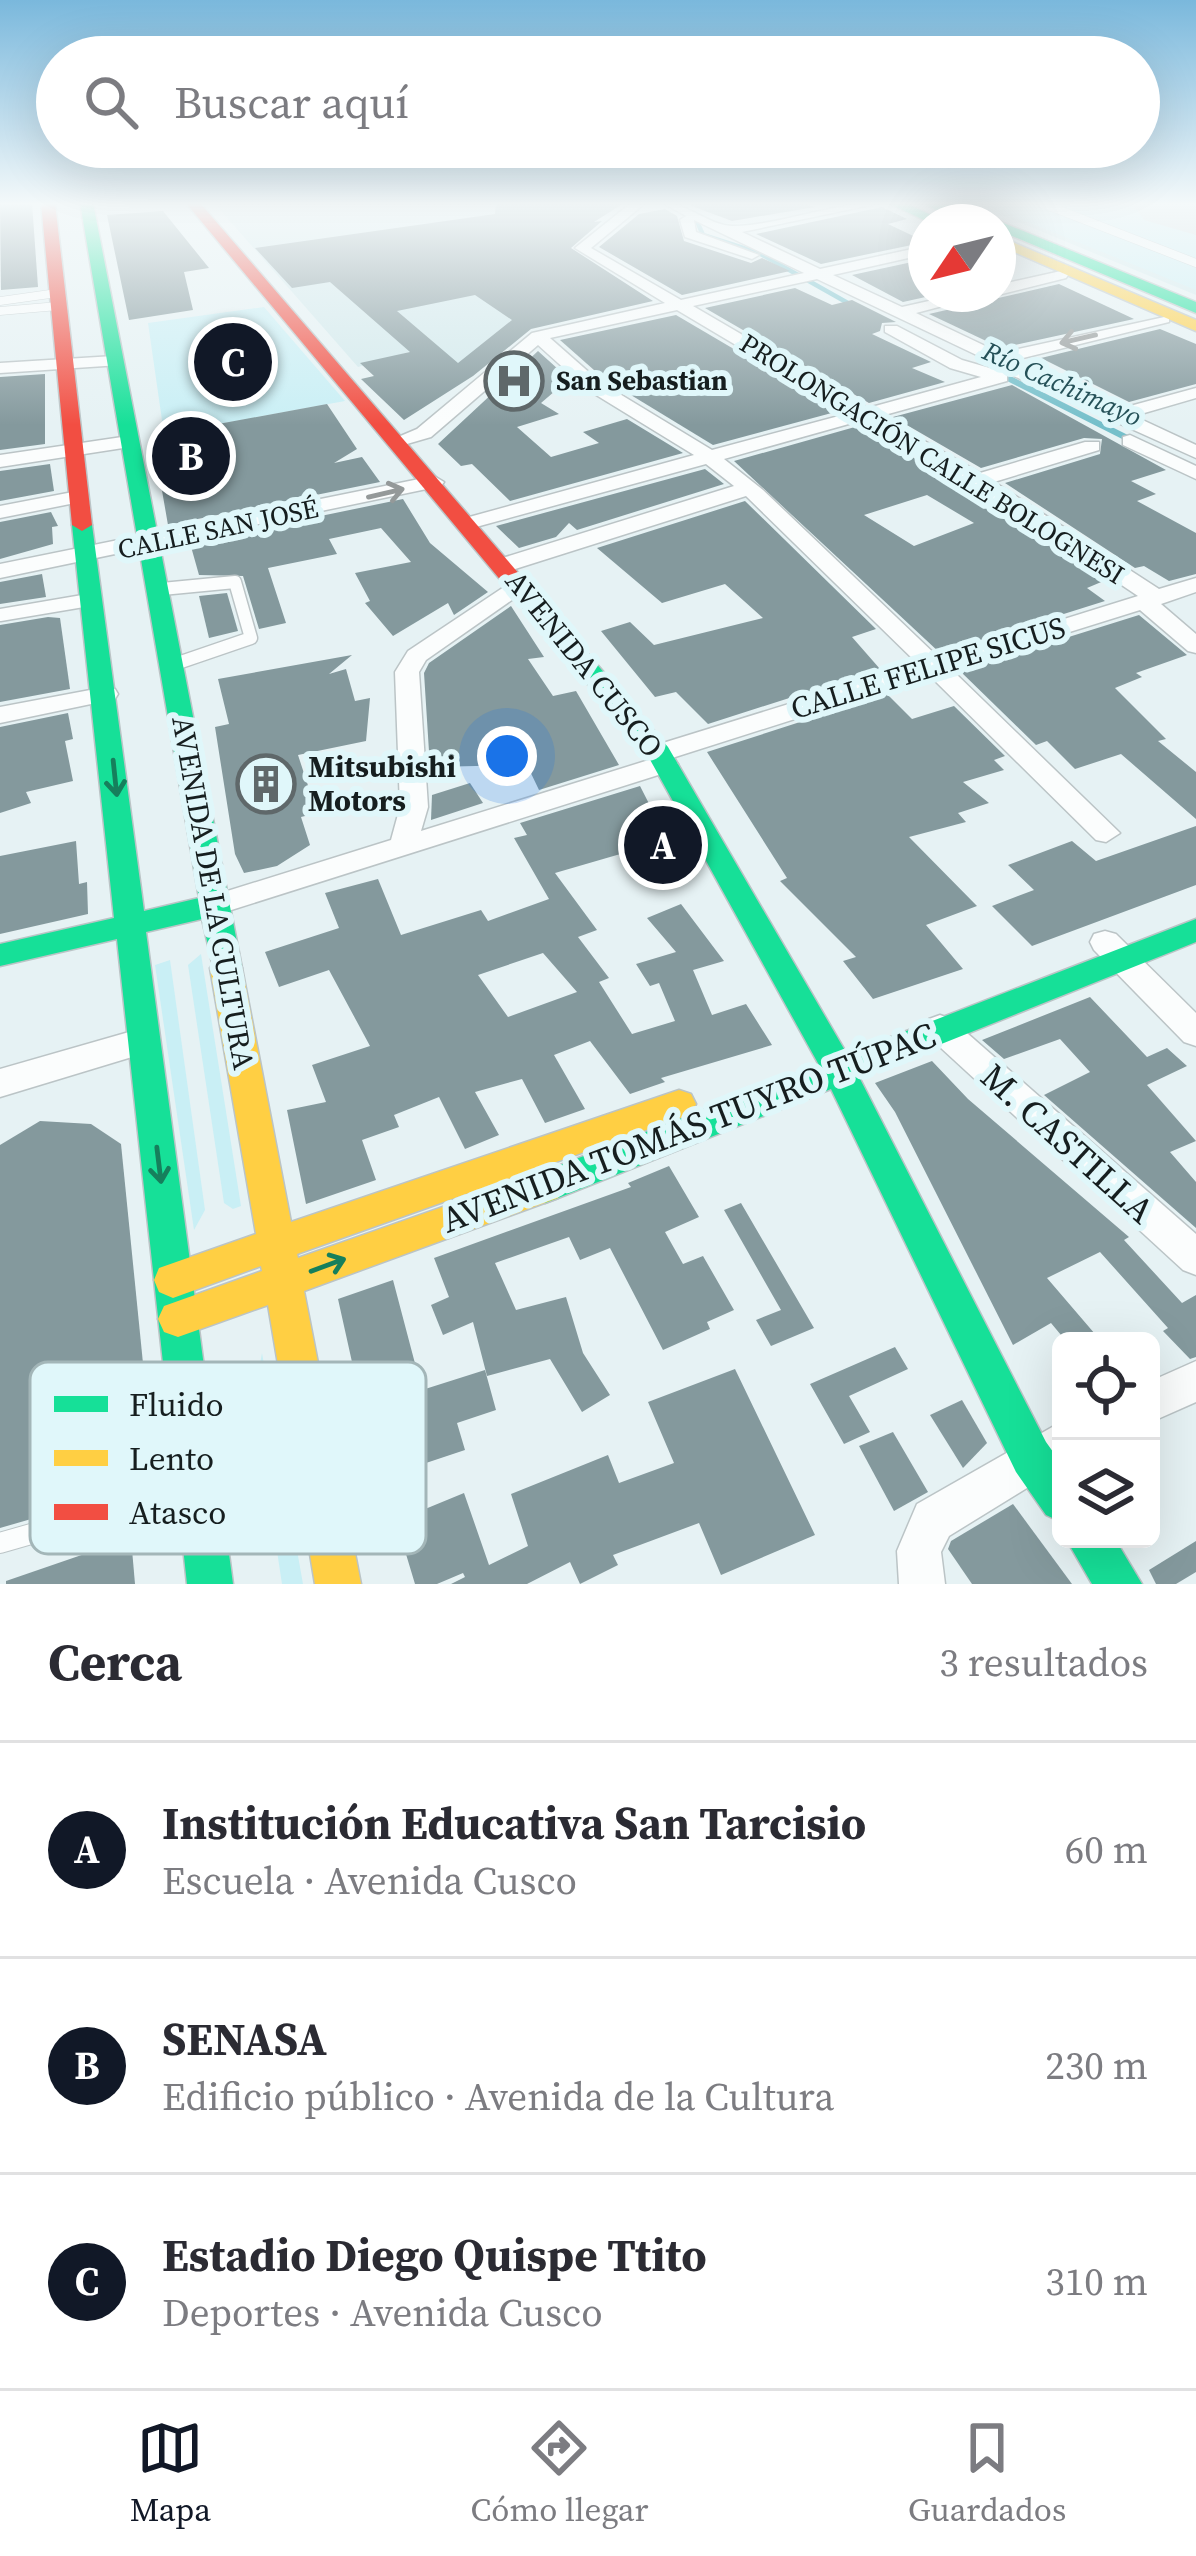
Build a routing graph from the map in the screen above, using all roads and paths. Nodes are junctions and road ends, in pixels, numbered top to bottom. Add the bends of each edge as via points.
1 (55, 277) edge
2 (102, 277) edge
3 (258, 277) edge
4 (631, 277) edge
5 (817, 277) edge
6 (825, 277) edge
7 (1053, 277) edge
8 (1067, 277) edge
9 (1094, 277) edge
10 (1094, 277) edge
11 (820, 278) junction
12 (1016, 286) edge
13 (104, 288) junction
14 (57, 299) junction
15 (0, 301) edge
16 (0, 310) edge
17 (687, 310) junction
18 (908, 311) edge
19 (897, 314) junction
20 (1183, 317) edge
21 (538, 341) junction
22 (114, 361) junction
23 (64, 367) junction
24 (997, 368) junction
25 (8, 369) edge
26 (0, 381) edge
27 (1196, 393) edge
28 (870, 415) junction
29 (1117, 416) junction
30 (400, 440) junction
31 (129, 442) junction
32 (1092, 446) dead end
33 (72, 450) junction
34 (1196, 452) edge
35 (708, 456) junction
36 (0, 461) edge
37 (1196, 473) edge
38 (978, 480) junction
39 (434, 482) junction
40 (749, 488) junction
41 (78, 496) junction
42 (0, 512) edge
43 (469, 523) junction
44 (148, 544) junction
45 (89, 556) junction
46 (0, 571) edge
47 (513, 576) junction
48 (1196, 585) edge
49 (157, 590) junction
50 (94, 599) junction
51 (1152, 600) junction
52 (0, 615) edge
53 (1196, 646) edge
54 (931, 665) junction
55 (170, 666) junction
56 (118, 679) junction
57 (0, 715) edge
58 (662, 758) junction
59 (1106, 833) dead end
60 (403, 847) junction
61 (215, 905) junction
62 (1196, 908) edge
63 (131, 928) junction
64 (1196, 930) edge
65 (1114, 950) junction
66 (0, 955) edge
67 (940, 1028) junction
68 (1196, 1033) edge
69 (143, 1041) junction
70 (833, 1059) junction
71 (0, 1083) edge
72 (278, 1245) junction
73 (1196, 1258) edge
74 (173, 1280) junction
75 (284, 1282) junction
76 (178, 1318) junction
77 (183, 1362) edge
78 (298, 1362) edge
79 (1196, 1381) edge
80 (1160, 1398) edge
81 (1046, 1450) edge
82 (30, 1535) edge
83 (0, 1544) edge
84 (1094, 1548) edge
85 (206, 1554) edge
86 (333, 1554) edge
87 (210, 1584) edge
88 (338, 1584) edge
89 (922, 1584) edge
90 (1119, 1584) edge

1 - 14 main road
2 - 13 main road, AVENIDA DE LA CULTURA
3 - 30 main road, AVENIDA CUSCO
4 - 17 street, PROLONGACIÓN CALLE BOLOGNESI
5 - 11 street
6 - 11 street
7 - 12 street
8 - 20 main road
9 - 20 main road
10 - 20 main road
11 - 17 street
11 - 19 street
11 - 24 street via 940,357
13 - 14 main road
13 - 22 main road, AVENIDA DE LA CULTURA
14 - 15 lane
14 - 16 lane
14 - 23 main road
17 - 21 street
17 - 28 street, PROLONGACIÓN CALLE BOLOGNESI
18 - 19 street
19 - 24 street
20 -> 24 street
21 - 30 street via 424,434
21 - 35 street
22 - 23 street
22 - 31 main road, AVENIDA DE LA CULTURA
23 - 25 street
23 - 33 main road
24 - 28 street
24 - 29 street
24 - 37 street
25 - 26 street
27 - 29 street
28 - 35 street
28 - 38 street, PROLONGACIÓN CALLE BOLOGNESI
29 - 34 street
30 - 39 main road, AVENIDA CUSCO
31 - 33 street
31 - 44 main road, AVENIDA DE LA CULTURA
32 - 38 street
33 - 36 street
33 - 41 main road
35 - 40 street
35 - 43 street
38 - 51 street, PROLONGACIÓN CALLE BOLOGNESI
39 - 43 main road, AVENIDA CUSCO
44 -> 39 street, CALLE SAN JOSÉ
40 - 47 street
40 - 54 street
41 - 42 street
41 - 45 main road
43 - 47 main road, AVENIDA CUSCO
44 - 45 street, CALLE SAN JOSÉ
44 - 49 main road, AVENIDA DE LA CULTURA
45 - 46 street, CALLE SAN JOSÉ
45 - 50 main road
47 - 58 main road, AVENIDA CUSCO
47 - 60 street via 407,672 414,807
48 - 51 street, CALLE FELIPE SICUS
49 - 55 main road, AVENIDA DE LA CULTURA
49 - 55 lane via 235,582 251,638
50 - 52 lane
50 - 56 main road
51 - 53 street, PROLONGACIÓN CALLE BOLOGNESI
51 - 54 street, CALLE FELIPE SICUS
54 - 58 street, CALLE FELIPE SICUS
54 - 59 street
55 - 56 main road
55 - 61 main road, AVENIDA DE LA CULTURA
56 - 57 street
56 -> 63 main road
58 - 60 street, CALLE FELIPE SICUS
58 - 70 main road, AVENIDA CUSCO
60 - 61 street, CALLE FELIPE SICUS
61 - 63 main road
61 - 72 main road, AVENIDA DE LA CULTURA
62 - 65 main road, AVENIDA TOMÁS TUYRO TÚPAC
63 - 66 main road
63 - 69 main road
64 - 65 main road, AVENIDA TOMÁS TUYRO TÚPAC
65 - 67 main road, AVENIDA TOMÁS TUYRO TÚPAC
65 - 68 street
65 - 70 main road, AVENIDA TOMÁS TUYRO TÚPAC
67 - 70 main road, AVENIDA TOMÁS TUYRO TÚPAC
67 - 73 street, M. CASTILLA
69 - 71 street
69 -> 74 main road
70 - 72 main road, AVENIDA TOMÁS TUYRO TÚPAC
75 -> 70 main road, AVENIDA TOMÁS TUYRO TÚPAC via 512,1200
70 - 81 main road, AVENIDA CUSCO
72 - 74 main road, AVENIDA TOMÁS TUYRO TÚPAC
72 - 75 main road, AVENIDA DE LA CULTURA
74 - 76 main road
75 - 76 main road, AVENIDA TOMÁS TUYRO TÚPAC
75 - 78 main road, AVENIDA DE LA CULTURA
76 - 77 main road
79 - 80 street
81 - 89 street via 933,1520 919,1551
82 - 83 lane
84 - 90 main road
85 - 87 main road
86 - 88 main road, AVENIDA DE LA CULTURA

